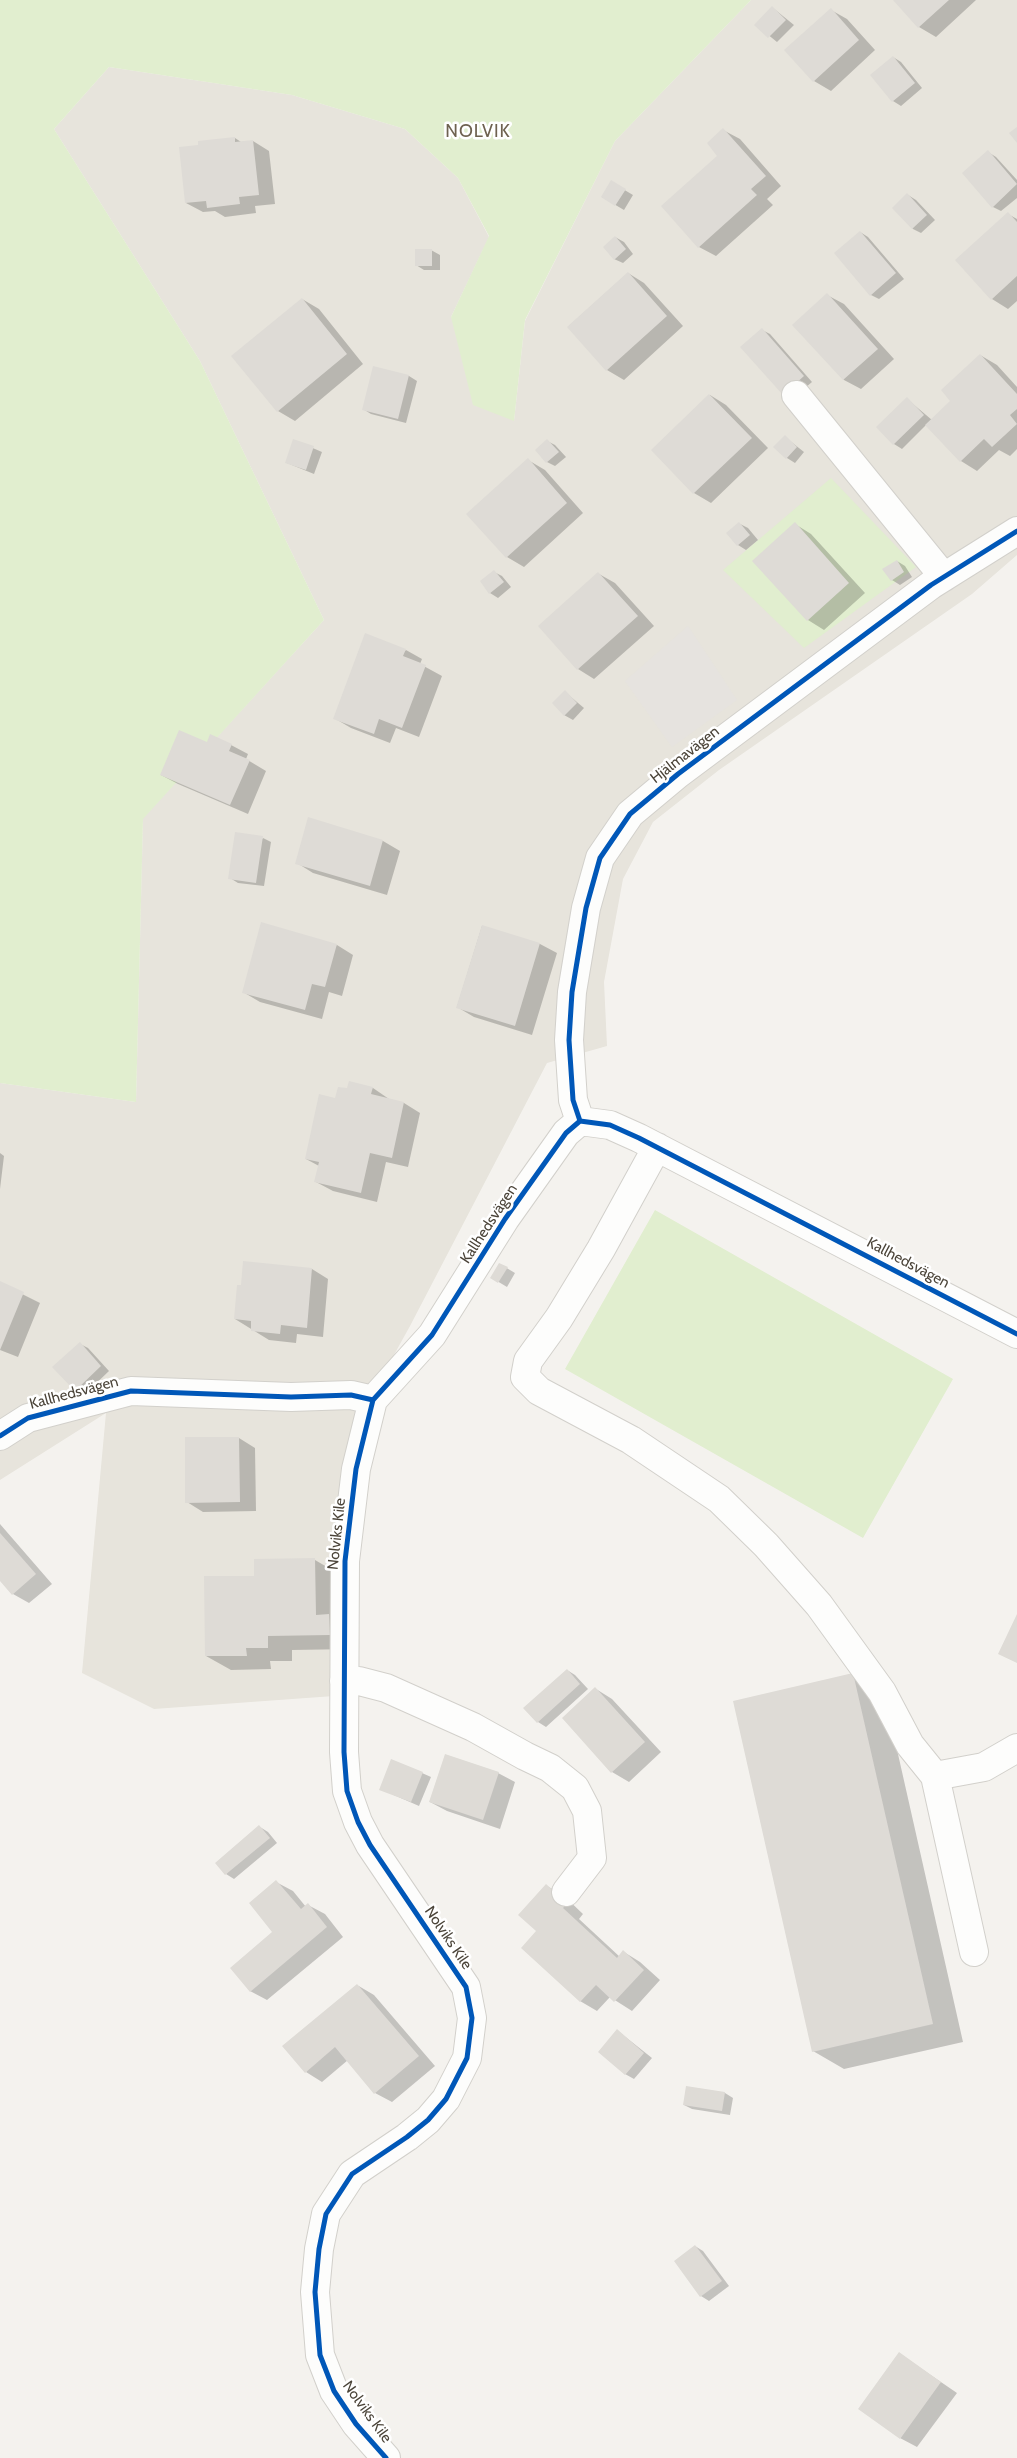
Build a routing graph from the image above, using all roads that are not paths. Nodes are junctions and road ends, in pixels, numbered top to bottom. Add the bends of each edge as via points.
1 (796, 395) dead end
2 (1017, 531) edge
3 (944, 577) junction
4 (580, 1121) junction
5 (657, 1147) junction
6 (1017, 1334) edge
7 (373, 1400) junction
8 (0, 1436) edge
9 (344, 1681) junction
10 (1017, 1748) edge
11 (935, 1776) junction
12 (566, 1892) dead end
13 (974, 1952) dead end
14 (386, 2458) edge

1 - 3 street
2 - 3 street, Hjälmavägen
3 - 4 street, Hjälmavägen via 678,774 630,814 600,858 586,908 572,992 573,1100
4 - 5 street, Kallhedsvägen via 610,1125
4 - 7 street, Kallhedsvägen via 562,1138 510,1212 432,1335
5 - 6 street, Kallhedsvägen
5 - 11 street via 587,1272 528,1361 525,1377 539,1391 631,1440 720,1498 819,1605 882,1692 910,1746
7 - 8 street, Kallhedsvägen via 351,1395 291,1397 131,1391 28,1418
7 - 9 street, Nolviks Kile via 356,1469 345,1561
9 - 12 street via 386,1688 473,1727 550,1768 575,1788 587,1811 592,1858
9 - 14 street, Nolviks Kile via 347,1791 358,1822 389,1874 466,1987 472,2018 467,2058 446,2099 407,2137 352,2174 326,2214 319,2249 315,2292 320,2354 334,2391 356,2424
10 - 11 street via 984,1768
11 - 13 street

